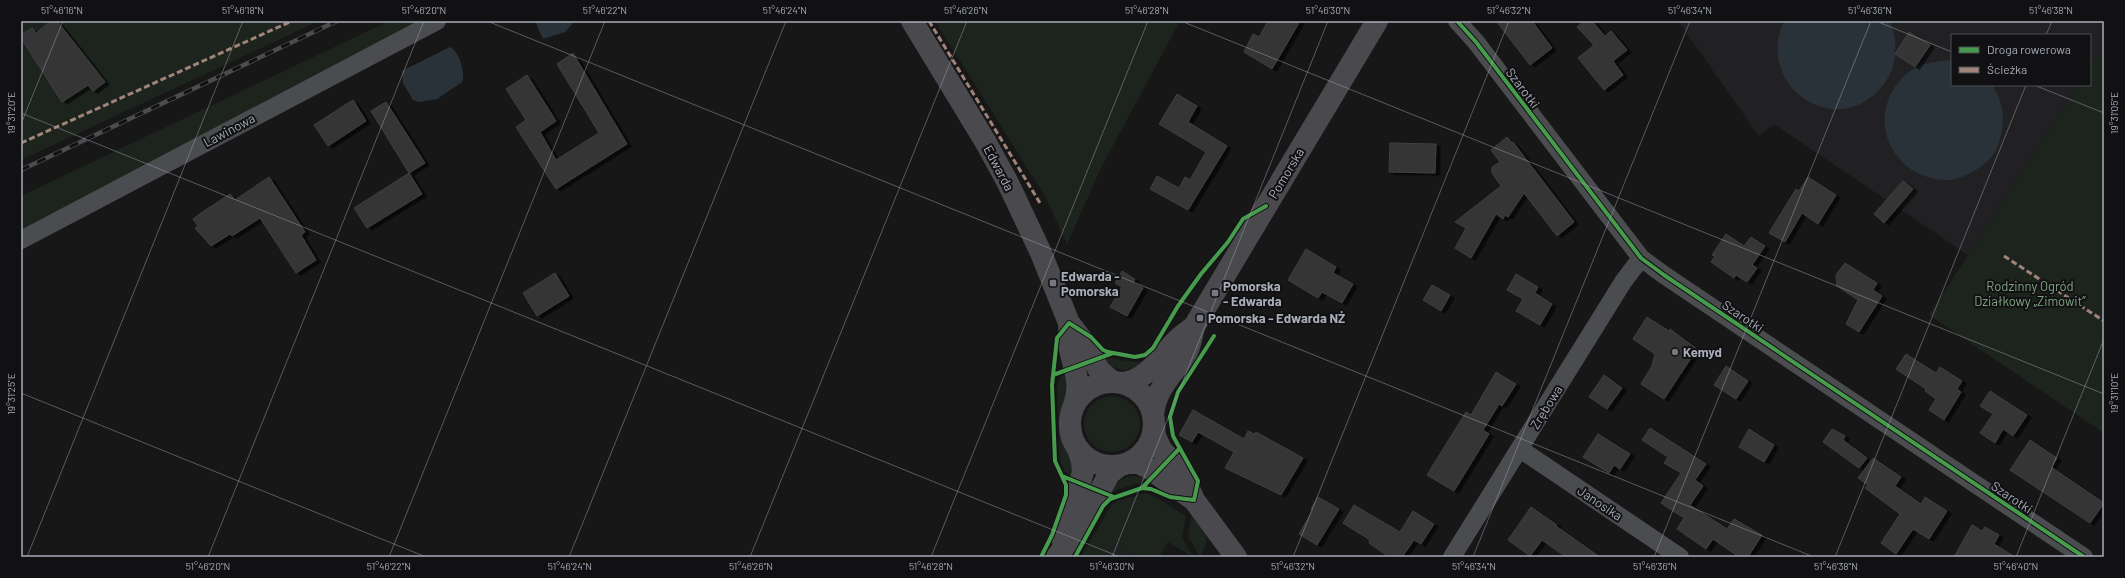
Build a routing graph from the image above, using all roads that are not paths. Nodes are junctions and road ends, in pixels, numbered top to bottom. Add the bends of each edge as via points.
1 (437, 21) edge
2 (912, 21) edge
3 (1377, 21) edge
4 (1457, 21) edge
5 (21, 240) edge
6 (1641, 258) junction
7 (1069, 323) junction
8 (1195, 325) junction
9 (1118, 383) junction
10 (1074, 405) junction
11 (1153, 421) junction
12 (1078, 449) junction
13 (1520, 449) junction
14 (1124, 464) junction
15 (1194, 500) junction
16 (1058, 555) edge
17 (1236, 557) edge
18 (1452, 557) edge
19 (1680, 557) edge
20 (2084, 557) edge

1 - 5 street, Lawinowa
2 - 7 street, Edwarda via 986,141 1008,183 1041,253
3 - 8 street, Pomorska
4 - 6 street, Szarotki via 1476,42
6 - 13 street, Zrębowa via 1623,282
6 - 20 street, Szarotki
7 - 9 street, Edwarda via 1083,341 1099,370
7 - 10 street, Edwarda via 1069,348 1078,377
8 - 9 street, Pomorska via 1175,342 1149,371 1135,380
8 - 11 street, Pomorska via 1187,352 1154,402
9 - 10 street via 1104,383 1086,390
9 - 11 street via 1131,387 1142,396 1150,407
10 - 12 street via 1070,432
11 - 14 street via 1152,435 1144,452
11 - 15 street via 1157,443 1183,475
12 - 14 street via 1092,462 1110,466
12 - 16 street via 1083,476
13 - 18 street, Zrębowa
13 - 19 street, Janosika
14 - 15 street via 1147,467
14 - 16 street via 1109,474 1088,514
15 - 17 street

